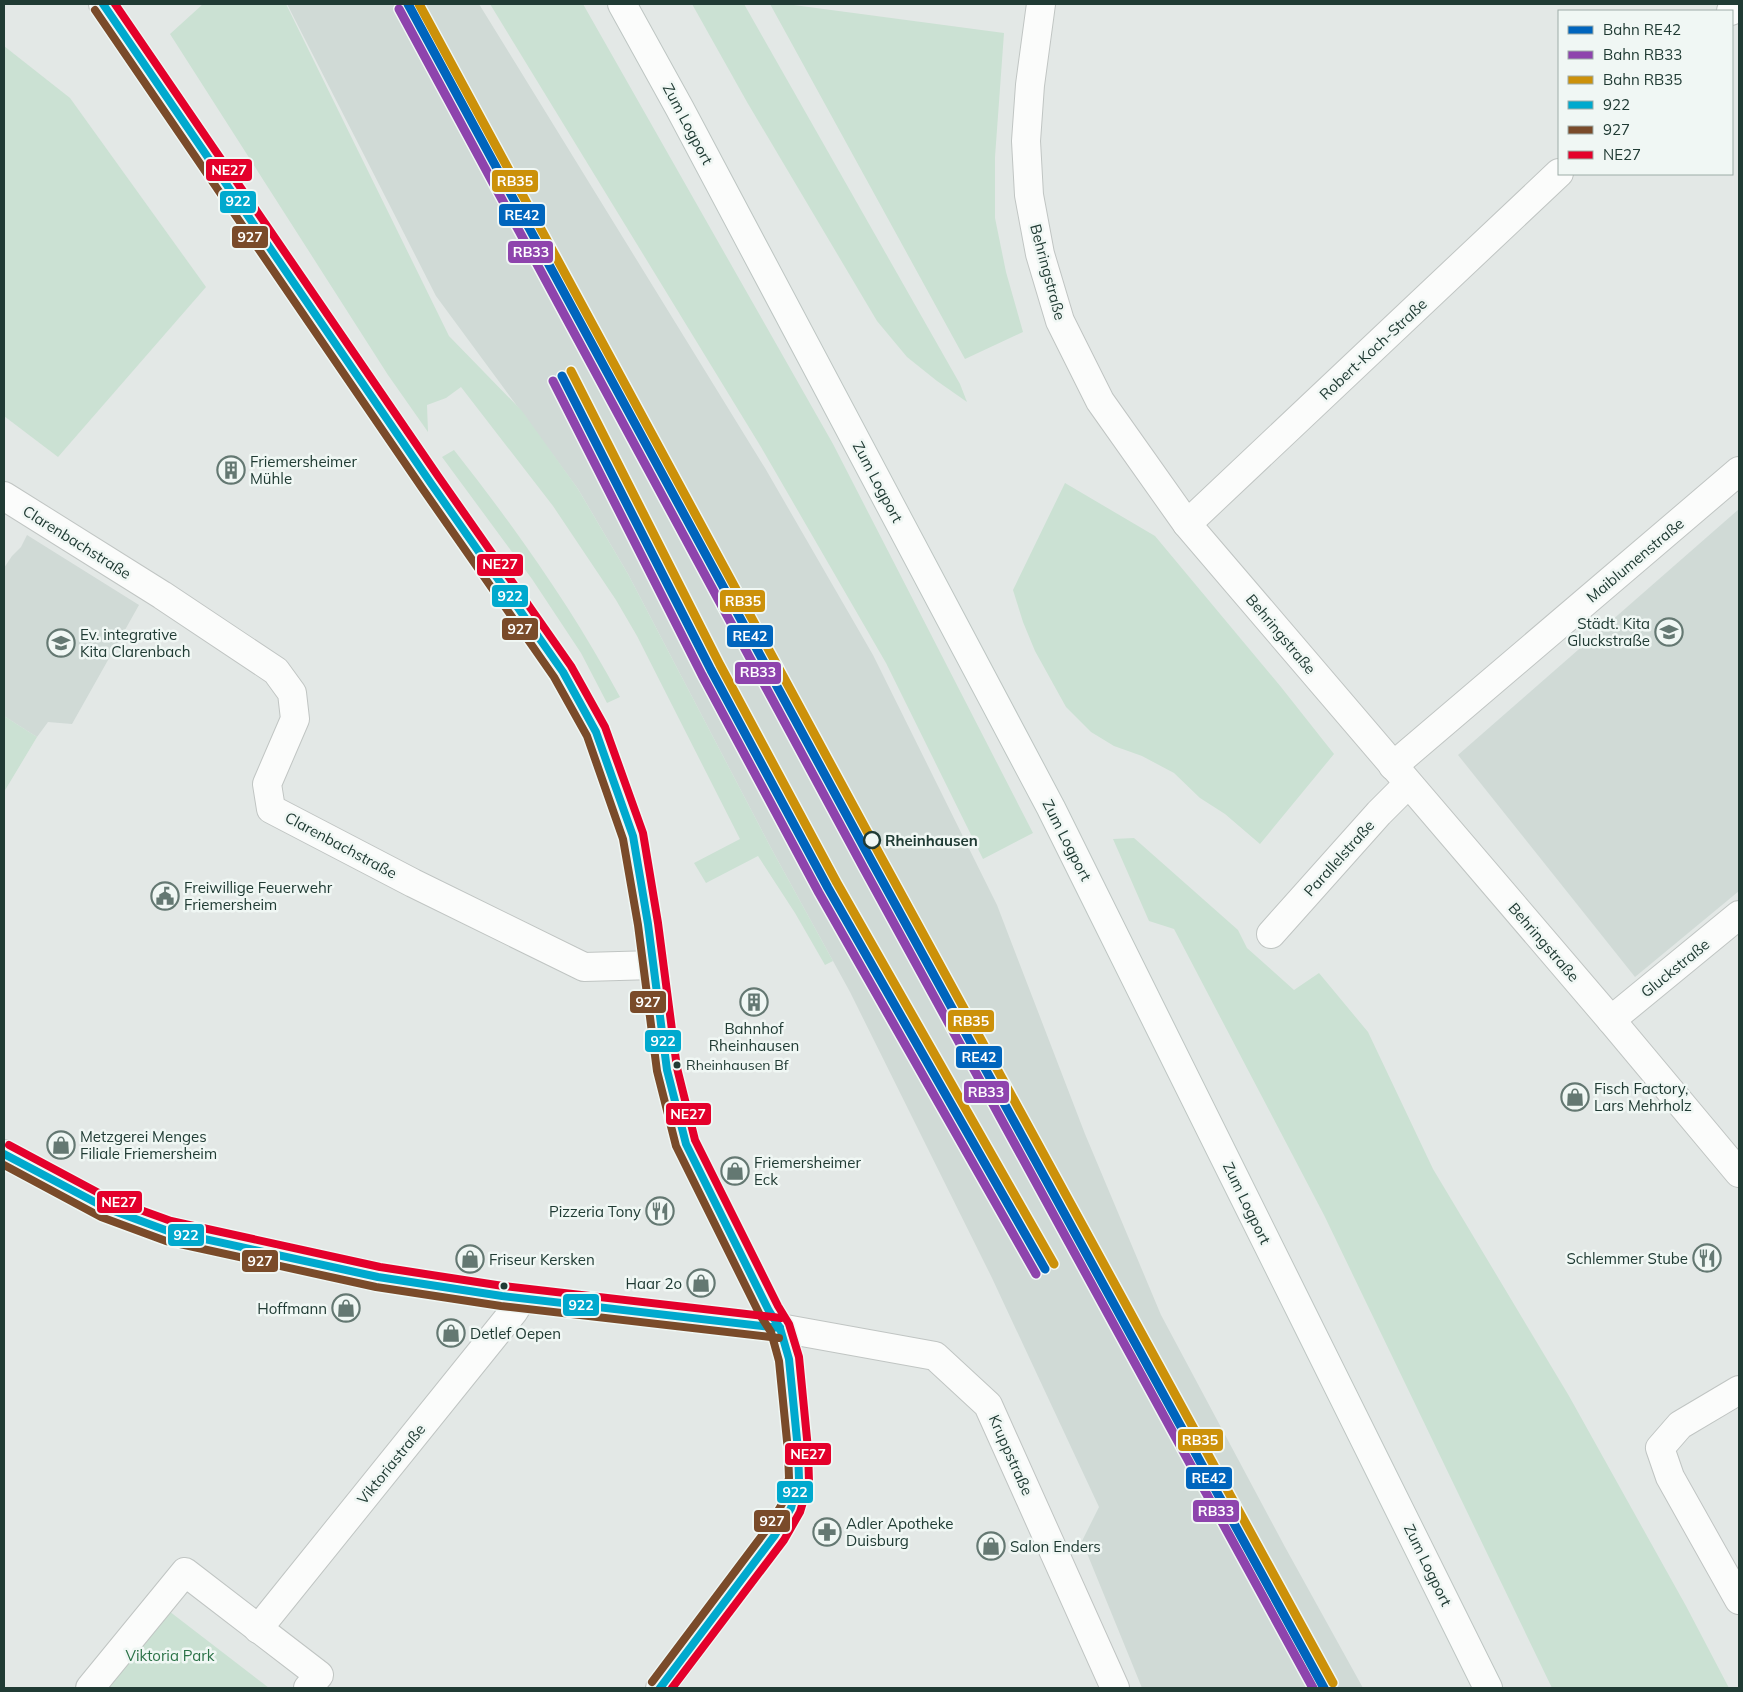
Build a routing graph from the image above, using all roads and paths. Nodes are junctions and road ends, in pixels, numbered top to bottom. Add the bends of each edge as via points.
1 (103, 4) edge
2 (622, 4) edge
3 (1041, 4) edge
4 (1558, 174) edge
5 (1739, 471) edge
6 (4, 496) edge
7 (1187, 524) junction
8 (1400, 775) junction
9 (1739, 915) edge
10 (1272, 934) dead end
11 (654, 965) junction
12 (1611, 1020) junction
13 (4, 1154) edge
14 (1739, 1173) edge
15 (522, 1298) junction
16 (780, 1328) junction
17 (1739, 1390) edge
18 (1739, 1600) edge
19 (258, 1629) junction
20 (90, 1688) edge
21 (308, 1688) edge
22 (660, 1688) edge
23 (1115, 1688) edge
24 (1488, 1688) edge

1 - 11 street via 563,672 596,732 633,836
2 - 24 street, Zum Logport via 1051,808
3 - 7 street, Behringstraße via 1026,141 1029,196 1045,270 1060,321 1100,401
4 - 7 street, Robert-Koch-Straße
5 - 8 street, Maiblumenstraße
6 - 11 street, Clarenbachstraße via 276,671 292,693 294,719 267,784 272,808 413,883 584,967
7 - 8 street, Behringstraße
8 - 10 street, Parallelstraße via 1379,813
8 - 12 street, Behringstraße
9 - 12 street, Gluckstraße
11 - 16 street via 667,1070 686,1144
12 - 14 street, Behringstraße
13 - 15 street, Kruppstraße via 106,1208 168,1231 378,1277
15 - 16 street, Kruppstraße
15 - 19 street, Viktoriastraße
16 - 22 street via 789,1359 798,1450 799,1479 790,1508 776,1535
16 - 23 street, Kruppstraße via 936,1356 988,1405
17 - 18 street via 1680,1425 1660,1448 1670,1477
19 - 20 street via 185,1572
19 - 21 street via 319,1675

